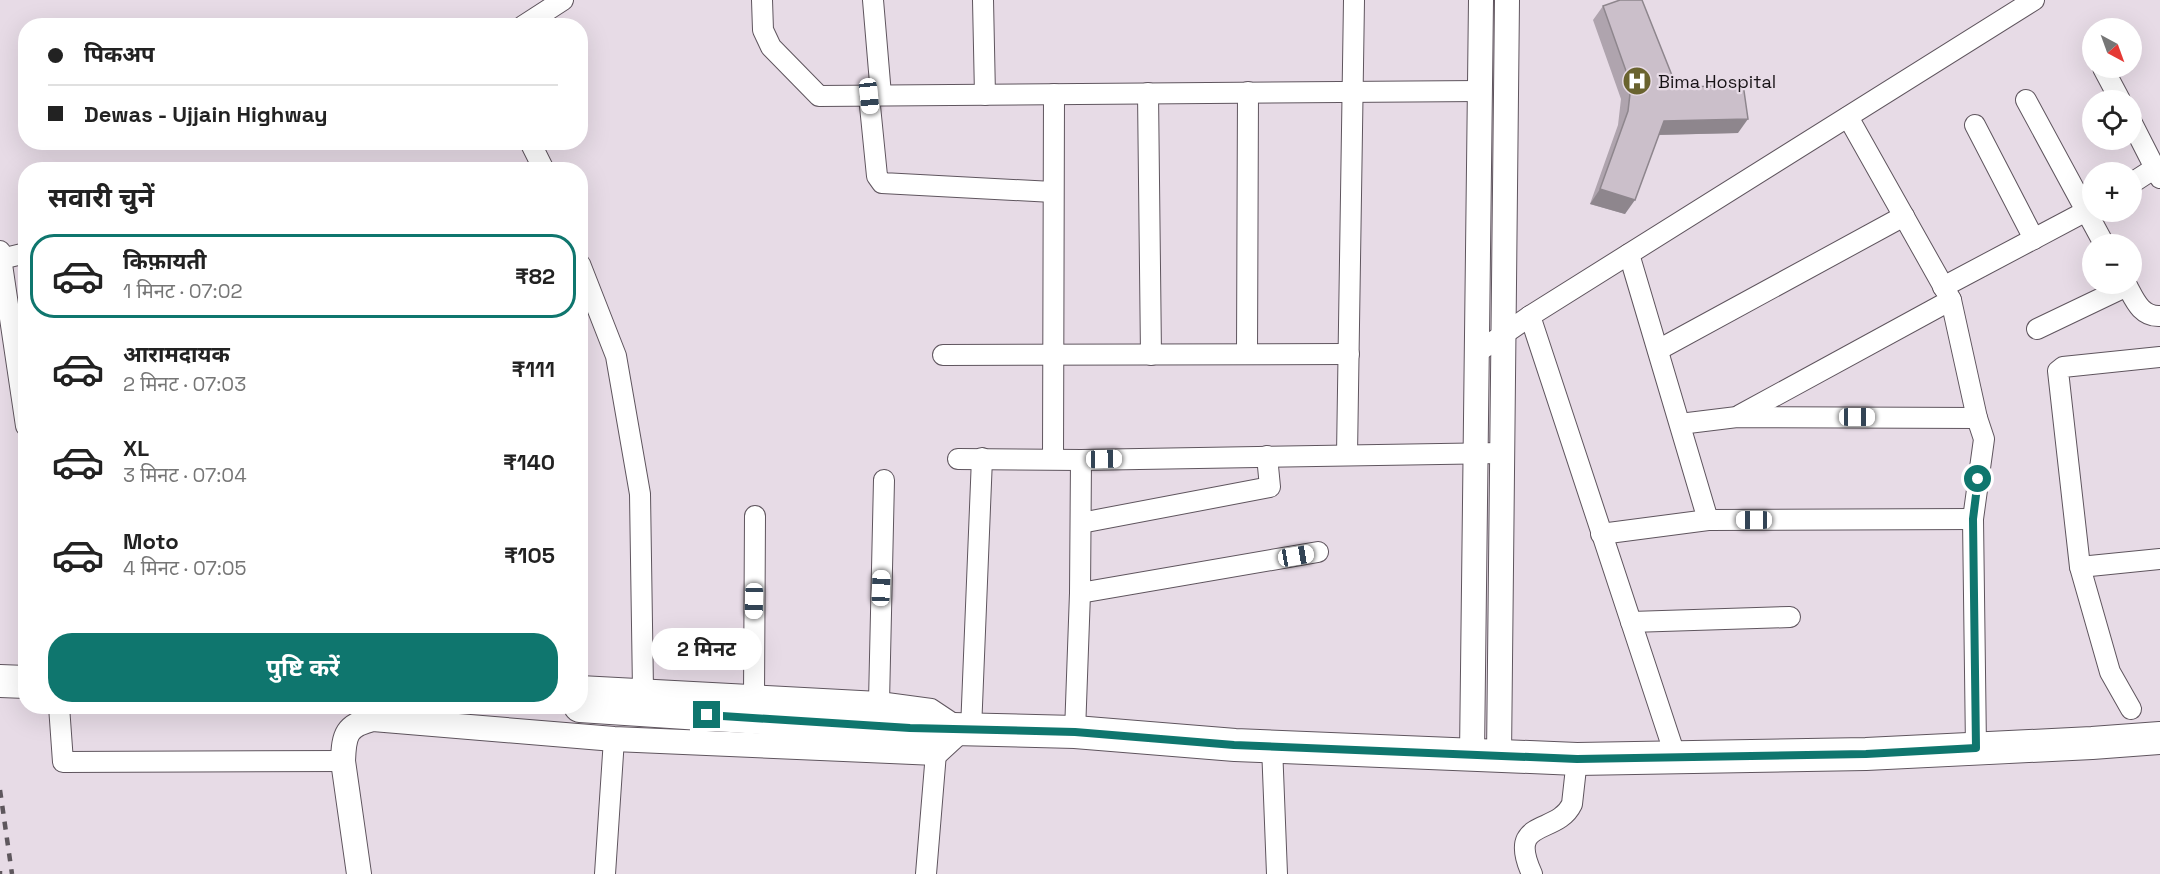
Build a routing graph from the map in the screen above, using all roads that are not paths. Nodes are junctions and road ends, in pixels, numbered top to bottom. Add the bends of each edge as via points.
1 (563, 0) edge
2 (762, 0) edge
3 (873, 0) edge
4 (983, 0) edge
5 (1354, 0) edge
6 (1481, 0) edge
7 (1507, 0) edge
8 (2034, 0) edge
9 (2008, 7) edge
10 (535, 18) edge
11 (1506, 90) junction
12 (1480, 91) junction
13 (1248, 92) junction
14 (1353, 92) junction
15 (1148, 93) junction
16 (1054, 94) junction
17 (985, 95) junction
18 (875, 96) junction
19 (2026, 100) dead end
20 (1848, 117) junction
21 (1975, 125) dead end
22 (2142, 141) edge
23 (2158, 171) edge
24 (2142, 178) edge
25 (1053, 192) junction
26 (2082, 198) edge
27 (2082, 214) edge
28 (1904, 216) junction
29 (2034, 239) junction
30 (18, 254) edge
31 (1629, 254) junction
32 (1, 255) edge
33 (588, 284) edge
34 (1947, 293) junction
35 (2108, 294) edge
36 (2132, 294) edge
37 (1530, 316) junction
38 (2160, 316) edge
39 (2037, 328) dead end
40 (1504, 334) junction
41 (1658, 350) junction
42 (1478, 352) junction
43 (943, 354) dead end
44 (1247, 354) junction
45 (1349, 354) junction
46 (1053, 355) junction
47 (1151, 355) junction
48 (2160, 361) edge
49 (18, 371) edge
50 (1737, 417) junction
51 (1977, 418) junction
52 (1680, 424) junction
53 (1477, 453) junction
54 (1503, 453) junction
55 (1347, 455) junction
56 (1267, 456) junction
57 (982, 458) junction
58 (1053, 458) junction
59 (958, 459) dead end
60 (1081, 460) junction
61 (884, 480) dead end
62 (755, 516) dead end
63 (1973, 519) junction
64 (1708, 520) junction
65 (1081, 523) junction
66 (1601, 534) junction
67 (1318, 552) dead end
68 (2160, 559) edge
69 (2080, 567) junction
70 (1080, 593) junction
71 (1790, 617) dead end
72 (1630, 622) junction
73 (0, 681) edge
74 (18, 682) edge
75 (588, 687) edge
76 (643, 690) junction
77 (754, 696) junction
78 (879, 702) junction
79 (588, 707) edge
80 (2131, 709) dead end
81 (60, 714) edge
82 (967, 729) junction
83 (1075, 732) junction
84 (614, 739) junction
85 (2150, 739) edge
86 (1272, 746) junction
87 (1976, 748) junction
88 (936, 753) junction
89 (1485, 756) junction
90 (1676, 758) junction
91 (1577, 759) junction
92 (343, 760) junction
93 (359, 874) edge
94 (604, 874) edge
95 (926, 874) edge
96 (1277, 874) edge
97 (1532, 874) edge

1 - 10 street
2 - 18 street via 763,30 771,47 819,96
3 - 18 street
4 - 17 street
5 - 14 street
6 - 12 street
7 - 11 street
8 - 9 street
9 - 20 street
11 - 12 street
11 - 40 street
12 - 14 street
12 - 42 street
13 - 14 street
13 - 15 street
13 - 44 street
14 - 45 street
15 - 16 street
15 - 47 street
16 - 17 street
16 - 25 street
17 - 18 street
18 - 25 street via 877,176 882,183
19 - 26 street
20 - 28 street
20 - 31 street
21 - 29 street
22 - 23 street
23 - 24 street
25 - 46 street
27 - 29 street
28 - 34 street
28 - 41 street
29 - 34 street
30 - 32 street
31 - 37 street
31 - 41 street
32 - 49 street
33 - 76 street via 616,356 640,494
34 - 50 street
34 - 51 street
35 - 39 street
36 - 38 street via 2146,314
37 - 40 street
37 - 66 street
40 - 42 street
40 - 54 street
41 - 52 street
42 - 53 street
43 - 46 street
44 - 45 street
44 - 47 street
45 - 55 street
46 - 47 street
46 - 58 street
48 - 69 street via 2063,367 2058,371
50 - 51 street
50 - 52 street
51 - 63 street via 1984,440
52 - 64 street
53 - 54 street
53 - 55 street
53 - 89 street
54 - 89 street
55 - 56 street
56 - 60 street
56 - 65 street via 1270,487
57 - 58 street
57 - 59 street
57 - 82 street
58 - 60 street
60 - 65 street
61 - 78 street
62 - 77 street
63 - 64 street
63 - 87 street
64 - 66 street
65 - 70 street
66 - 72 street
67 - 70 street
68 - 69 street
69 - 80 street via 2110,672
70 - 83 street
71 - 72 street
72 - 90 street
73 - 74 main road
75 - 76 street
76 - 77 street
77 - 78 street
78 - 82 street via 931,709
79 - 82 main road
81 - 92 street via 63,762
82 - 83 main road
82 - 88 street
83 - 86 main road
84 - 88 street
84 - 92 street via 373,719 356,724 347,734
84 - 94 street
85 - 87 main road
86 - 89 main road
86 - 96 street
87 - 90 main road
88 - 95 street
89 - 91 main road
90 - 91 main road
91 - 97 street via 1569,810 1533,832 1526,841 1526,860
92 - 93 street

